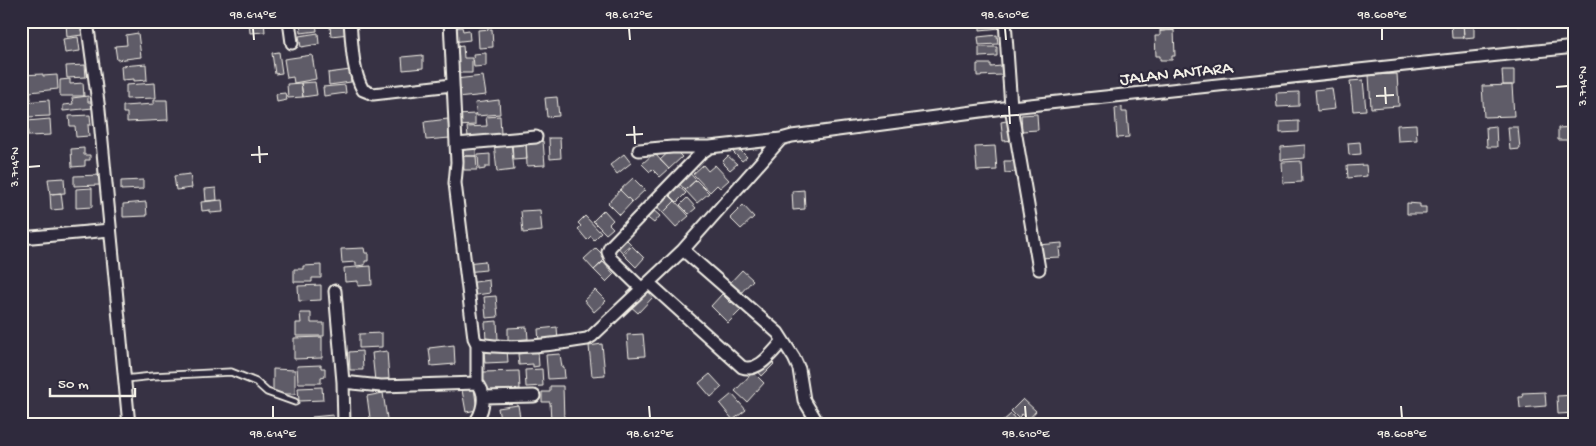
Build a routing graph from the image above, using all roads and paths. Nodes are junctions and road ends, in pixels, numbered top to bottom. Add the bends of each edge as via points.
1 (87, 21) edge
2 (289, 21) edge
3 (350, 21) edge
4 (450, 21) edge
5 (1005, 21) edge
6 (292, 43) dead end
7 (1575, 47) edge
8 (452, 85) junction
9 (1011, 107) junction
10 (536, 137) dead end
11 (781, 139) junction
12 (456, 144) junction
13 (710, 147) junction
14 (639, 150) dead end
15 (110, 230) junction
16 (21, 238) edge
17 (683, 250) junction
18 (1039, 269) dead end
19 (645, 286) junction
20 (335, 291) dead end
21 (783, 341) junction
22 (477, 344) junction
23 (125, 379) junction
24 (343, 382) junction
25 (477, 383) junction
26 (534, 396) dead end
27 (483, 397) junction
28 (295, 402) dead end
29 (129, 425) edge
30 (344, 425) edge
31 (473, 425) edge
32 (819, 425) edge

1 - 15 street
2 - 6 street
3 - 8 street via 359,84 363,90 373,94
4 - 8 street
5 - 9 street
7 - 9 street, JALAN ANTARA
8 - 12 street
9 - 11 street, JALAN ANTARA
9 - 18 street
10 - 12 street
11 - 13 street, JALAN ANTARA
11 - 17 street
12 - 22 street via 455,183
13 - 14 street, JALAN ANTARA
13 - 19 street via 610,247 611,258
15 - 16 street
15 - 23 street
17 - 19 street
17 - 21 street via 778,333
19 - 21 street via 742,367 748,369 760,365
19 - 22 street via 587,339 531,347
20 - 24 street
21 - 32 street via 799,369 804,400
22 - 25 street
23 - 28 lane via 230,372 256,382 267,392
23 - 29 street
24 - 25 street via 381,386
24 - 30 street
25 - 27 street via 482,388
26 - 27 street
27 - 31 street via 480,417

